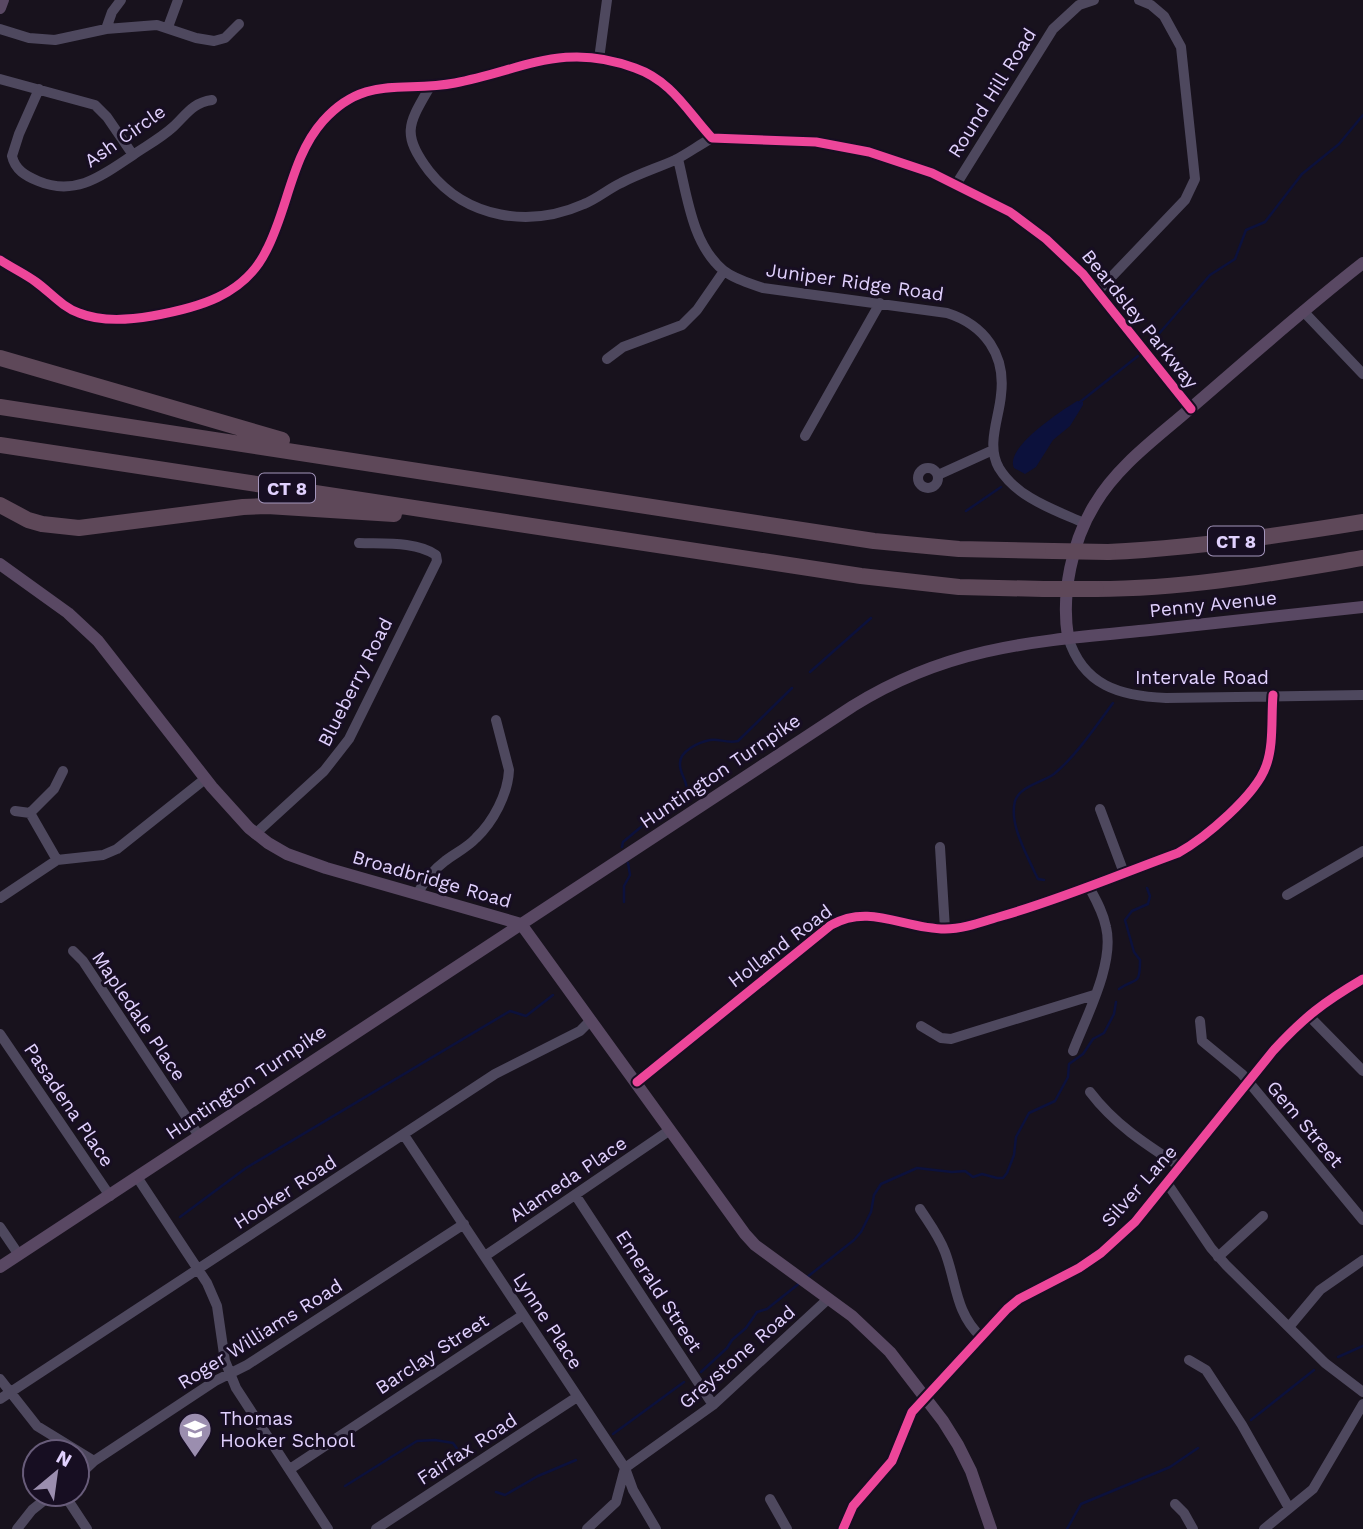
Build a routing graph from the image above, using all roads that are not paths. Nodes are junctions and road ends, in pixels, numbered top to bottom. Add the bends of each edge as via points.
1 (3, 0) edge
2 (121, 0) edge
3 (178, 0) edge
4 (607, 0) edge
5 (1094, 0) edge
6 (1139, 0) edge
7 (0, 8) edge
8 (239, 24) dead end
9 (168, 27) junction
10 (0, 29) edge
11 (106, 29) junction
12 (600, 59) junction
13 (0, 79) edge
14 (431, 85) junction
15 (39, 89) junction
16 (212, 100) dead end
17 (712, 138) junction
18 (133, 155) junction
19 (678, 159) junction
20 (957, 183) junction
21 (0, 260) edge
22 (1363, 263) edge
23 (724, 271) junction
24 (1097, 292) junction
25 (880, 303) junction
26 (1303, 311) junction
27 (0, 358) edge
28 (607, 359) dead end
29 (1363, 374) edge
30 (0, 407) edge
31 (1191, 408) junction
32 (805, 436) dead end
33 (0, 445) edge
34 (993, 450) junction
35 (938, 475) dead end
36 (462, 477) junction
37 (0, 505) edge
38 (1363, 511) edge
39 (1363, 522) edge
40 (1084, 523) junction
41 (573, 533) junction
42 (1234, 541) junction
43 (359, 543) dead end
44 (1363, 558) edge
45 (0, 565) edge
46 (1363, 607) edge
47 (1068, 637) junction
48 (1273, 695) junction
49 (1363, 695) edge
50 (496, 720) dead end
51 (63, 771) dead end
52 (205, 779) junction
53 (1100, 808) dead end
54 (15, 811) dead end
55 (30, 813) junction
56 (256, 834) junction
57 (940, 847) dead end
58 (1363, 851) edge
59 (57, 860) junction
60 (1124, 873) junction
61 (1089, 887) junction
62 (417, 894) junction
63 (1287, 895) dead end
64 (0, 898) edge
65 (521, 924) junction
66 (944, 929) junction
67 (73, 951) dead end
68 (1363, 979) edge
69 (1094, 995) junction
70 (1308, 1015) junction
71 (591, 1020) junction
72 (1200, 1021) dead end
73 (921, 1026) dead end
74 (0, 1034) edge
75 (1073, 1051) dead end
76 (1363, 1070) edge
77 (637, 1082) junction
78 (1248, 1083) junction
79 (1090, 1092) dead end
80 (670, 1130) junction
81 (404, 1135) junction
82 (199, 1136) junction
83 (1181, 1167) junction
84 (137, 1178) junction
85 (1167, 1184) junction
86 (110, 1196) junction
87 (576, 1196) junction
88 (920, 1209) dead end
89 (1263, 1216) dead end
90 (1363, 1220) edge
91 (464, 1224) junction
92 (0, 1227) edge
93 (19, 1255) junction
94 (485, 1256) junction
95 (1218, 1257) junction
96 (1363, 1260) edge
97 (0, 1268) edge
98 (199, 1268) junction
99 (828, 1299) junction
100 (523, 1315) junction
101 (1289, 1327) junction
102 (981, 1337) junction
103 (1189, 1360) dead end
104 (229, 1375) junction
105 (0, 1379) edge
106 (1363, 1392) edge
107 (4, 1396) edge
108 (577, 1397) junction
109 (926, 1398) junction
110 (1363, 1404) edge
111 (713, 1405) junction
112 (94, 1461) junction
113 (91, 1464) edge
114 (625, 1468) junction
115 (290, 1469) junction
116 (770, 1499) dead end
117 (1175, 1504) dead end
118 (34, 1508) edge
119 (73, 1508) edge
120 (1289, 1508) junction
121 (17, 1529) edge
122 (87, 1529) edge
123 (328, 1529) edge
124 (376, 1529) edge
125 (587, 1529) edge
126 (656, 1529) edge
127 (787, 1529) edge
128 (843, 1529) edge
129 (991, 1529) edge
130 (1193, 1529) edge
131 (1264, 1529) edge

1 - 7 main road
2 - 11 street
3 - 9 street
4 - 12 street
5 - 20 street, Round Hill Road via 1079,5 1053,29
6 - 24 street via 1164,16 1181,47 1195,179 1185,200
8 - 9 street via 225,38 214,41
9 - 11 street
10 - 11 street via 55,40
12 - 14 street via 549,58
12 - 17 street via 636,68 664,83
13 - 15 street
14 - 19 street via 410,126 416,152 446,189 472,205 502,215 522,218 565,211
14 - 21 street via 367,91 324,120 306,147 277,228 256,268 233,289 199,306 139,318 95,318 64,305
15 - 18 street via 95,105
15 - 18 street, Ash Circle via 12,149 13,161 26,175 55,187 74,187 91,182
16 - 18 street, Ash Circle via 193,105 173,127
17 - 19 street
17 - 20 street, Beardsley Parkway via 841,146 906,162
19 - 23 street, Juniper Ridge Road via 702,242
20 - 24 street, Beardsley Parkway via 1028,224 1069,259
22 - 26 main road
23 - 25 street, Juniper Ridge Road via 763,288
23 - 28 street via 682,325 623,347
24 - 31 street, Beardsley Parkway
25 - 32 street
25 - 34 street, Juniper Ridge Road via 958,316 986,337 1001,368
26 - 29 street
26 - 31 main road
27 - 36 highway via 300,445
30 - 36 highway, CT 8
31 - 40 main road via 1114,478
33 - 41 highway, CT 8
34 - 35 street
34 - 40 street via 1001,471 1027,495
36 - 42 highway, CT 8, bridge via 893,543 988,551 1158,550
37 - 41 highway via 58,527 267,506
38 - 42 highway
39 - 42 highway, CT 8
40 - 47 main road via 1071,569
41 - 44 highway, CT 8, bridge via 959,587 1171,587
43 - 56 street, Blueberry Road via 422,549 436,555 437,561 348,739 324,771
45 - 52 main road, Broadbridge Road via 86,629
46 - 47 main road, Penny Avenue
47 - 48 street, Intervale Road via 1085,670 1121,693 1166,698
47 - 65 main road, Huntington Turnpike via 962,656 887,686
48 - 49 street, Intervale Road
48 - 60 street, Holland Road via 1266,766 1250,794 1190,846
50 - 62 street via 509,770 501,801 475,839 443,862
51 - 55 street via 54,789
52 - 56 main road, Broadbridge Road
52 - 59 street via 117,849
53 - 60 street
54 - 55 street
55 - 59 street
56 - 62 main road, Broadbridge Road via 303,861
57 - 66 street
58 - 63 street
59 - 64 street
60 - 61 street, Holland Road
61 - 66 street, Holland Road via 1009,914
61 - 69 street via 1107,929 1104,966
62 - 65 main road, Broadbridge Road
65 - 71 main road, Broadbridge Road
65 - 82 main road, Huntington Turnpike
66 - 77 street, Holland Road via 865,914 843,918
67 - 82 street, Mapledale Place
68 - 70 street, Silver Lane
69 - 73 street via 951,1038 941,1038
69 - 75 street
70 - 76 street
70 - 78 street, Silver Lane
71 - 77 main road, Broadbridge Road
71 - 81 street, Hooker Road via 580,1031 495,1074
72 - 78 street, Gem Street via 1202,1041
74 - 86 street, Pasadena Place
77 - 80 main road, Broadbridge Road
78 - 83 street, Silver Lane
78 - 90 street, Gem Street
79 - 83 street via 1132,1135
80 - 87 street, Alameda Place
80 - 99 main road, Broadbridge Road via 745,1234
81 - 91 street, Lynne Place
81 - 98 street, Hooker Road
82 - 84 main road, Huntington Turnpike
83 - 85 street, Silver Lane
84 - 86 main road, Huntington Turnpike
84 - 98 street
85 - 95 street
85 - 102 street, Silver Lane via 1135,1222 1101,1252 1019,1299
86 - 93 main road, Huntington Turnpike
87 - 94 street, Alameda Place
87 - 111 street, Emerald Street
88 - 102 street via 943,1247 964,1316
89 - 95 street
91 - 94 street, Lynne Place
91 - 104 street, Roger Williams Road
92 - 93 street
93 - 97 main road, Huntington Turnpike
94 - 100 street, Lynne Place
95 - 101 street
96 - 101 street via 1320,1290
98 - 104 street via 217,1306
98 - 107 street, Hooker Road
99 - 109 main road, Broadbridge Road via 874,1334
99 - 111 street, Greystone Road
100 - 108 street, Lynne Place
100 - 115 street, Barclay Street
101 - 106 street
102 - 109 street, Silver Lane
103 - 120 street via 1206,1370
104 - 112 street, Roger Williams Road
104 - 115 street
105 - 107 street
107 - 112 street via 37,1426
108 - 114 street, Lynne Place
108 - 124 street, Fairfax Road
109 - 128 street, Silver Lane via 912,1412 892,1461 853,1506
109 - 129 main road, Broadbridge Road via 963,1455
110 - 120 street via 1319,1481
111 - 114 street, Greystone Road
112 - 113 street, Roger Williams Road
114 - 125 street via 616,1502
114 - 126 street, Lynne Place
115 - 123 street
116 - 127 street
117 - 130 street
118 - 121 street
119 - 122 street
120 - 131 street

